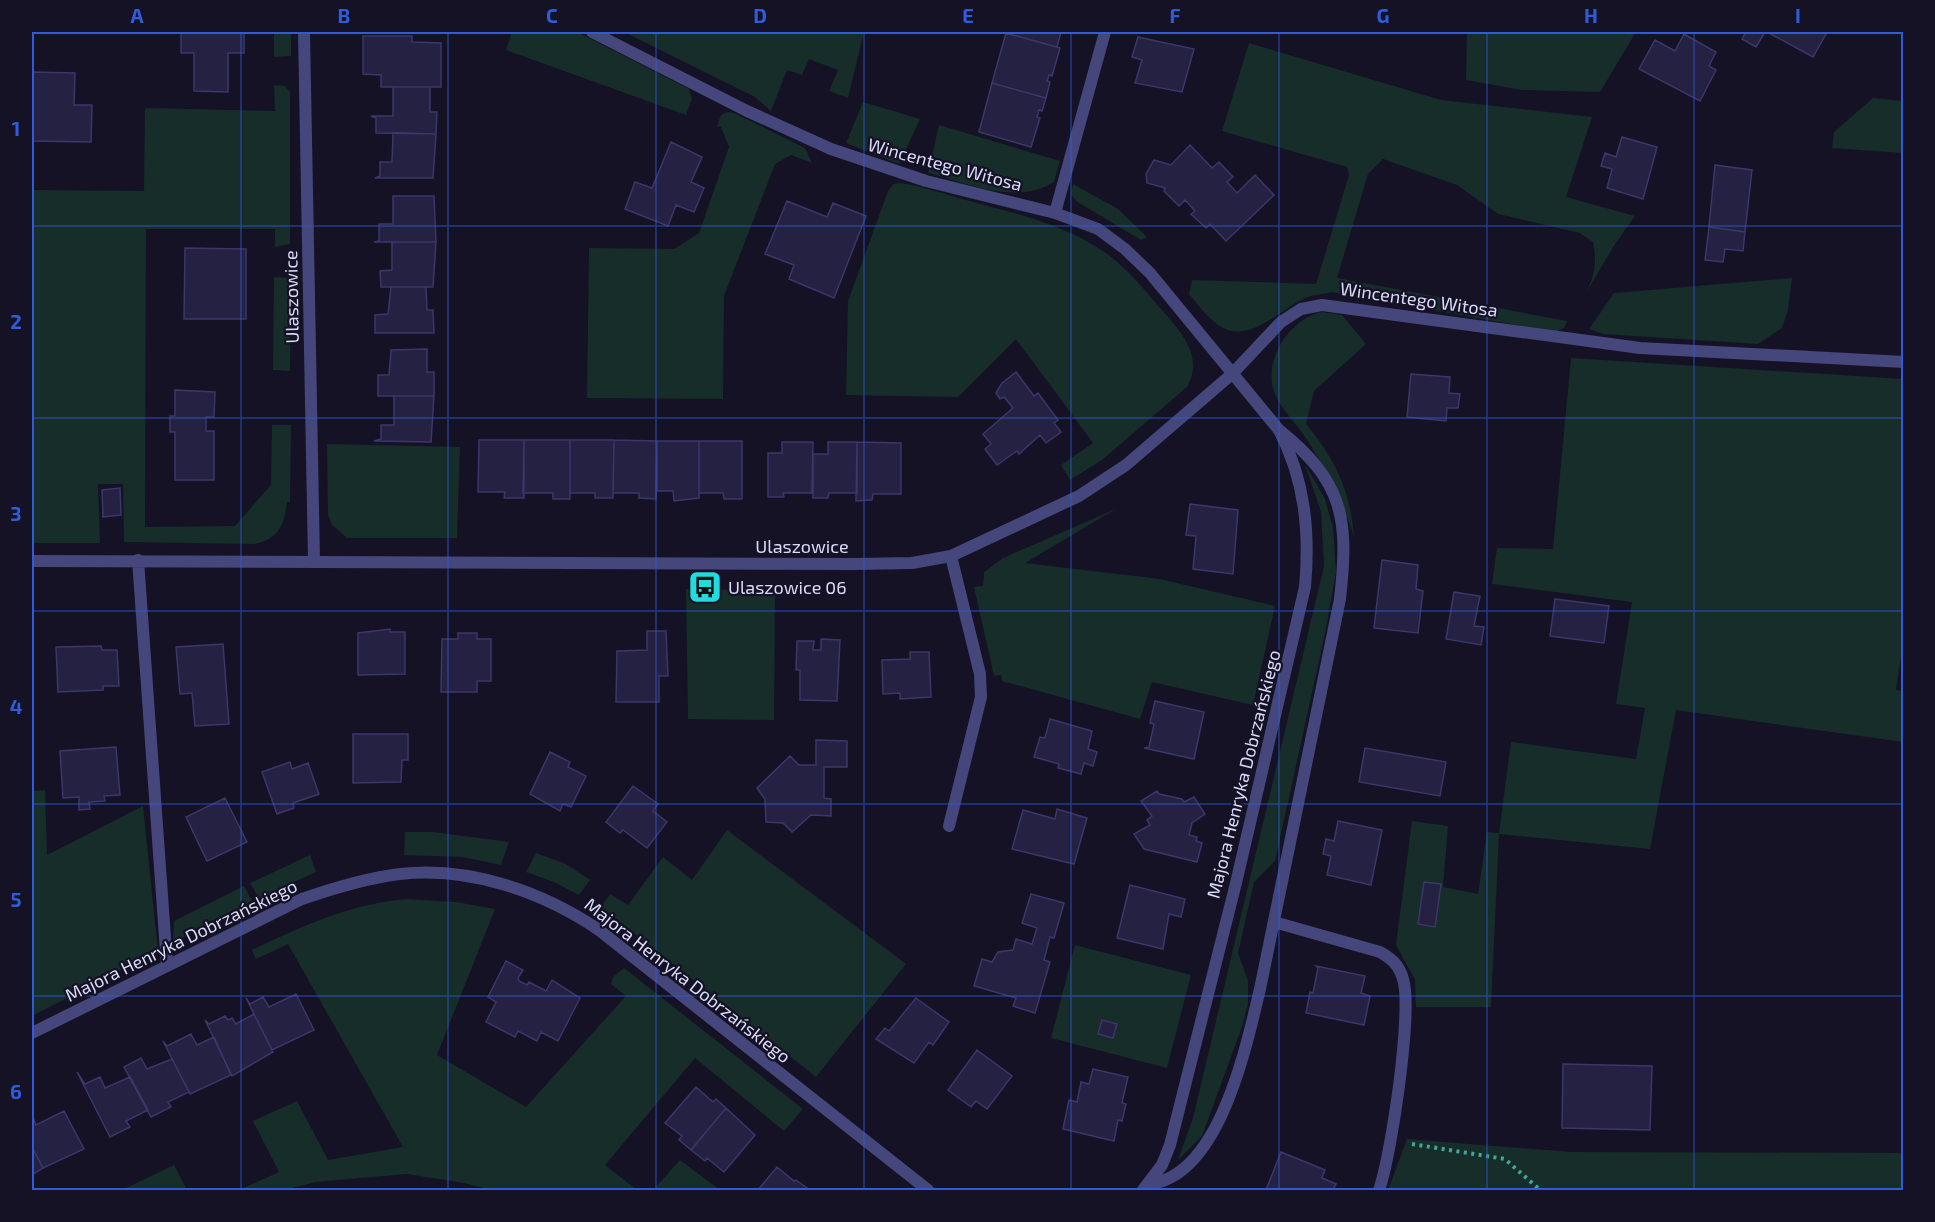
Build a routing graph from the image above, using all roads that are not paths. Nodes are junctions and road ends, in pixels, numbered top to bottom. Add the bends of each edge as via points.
1 (304, 32) edge
2 (592, 32) edge
3 (1105, 32) edge
4 (1055, 213) junction
5 (1904, 362) edge
6 (1232, 374) junction
7 (1279, 430) junction
8 (951, 556) junction
9 (138, 560) junction
10 (32, 561) edge
11 (314, 561) junction
12 (948, 826) dead end
13 (1274, 922) junction
14 (167, 965) junction
15 (32, 1033) edge
16 (1146, 1187) edge
17 (928, 1191) edge
18 (1379, 1191) edge

1 - 11 street, Ulaszowice
2 - 4 street, Wincentego Witosa via 831,149 926,181
3 - 4 street
4 - 6 street, Wincentego Witosa via 1098,229 1138,260
5 - 6 street, Wincentego Witosa via 1640,348 1322,305 1301,309 1281,322
6 - 7 street, Majora Henryka Dobrzańskiego
6 - 8 street, Ulaszowice via 1109,478 1080,496
7 - 13 street via 1315,461 1328,482 1343,527 1344,562 1340,599
7 - 16 street, Majora Henryka Dobrzańskiego via 1295,467 1304,503 1308,545 1305,587 1170,1144
8 - 11 street, Ulaszowice via 912,563 866,564
8 - 12 street via 980,674 981,697
9 - 10 street, Ulaszowice
9 - 11 street, Ulaszowice
9 - 14 street
13 - 16 street via 1244,1053 1216,1126 1183,1171
13 - 18 street via 1380,952 1394,960 1400,971 1405,992 1403,1033 1391,1141
14 - 15 street, Majora Henryka Dobrzańskiego
14 - 17 street, Majora Henryka Dobrzańskiego via 302,899 368,880 401,874 436,874 521,890 575,914 599,930

